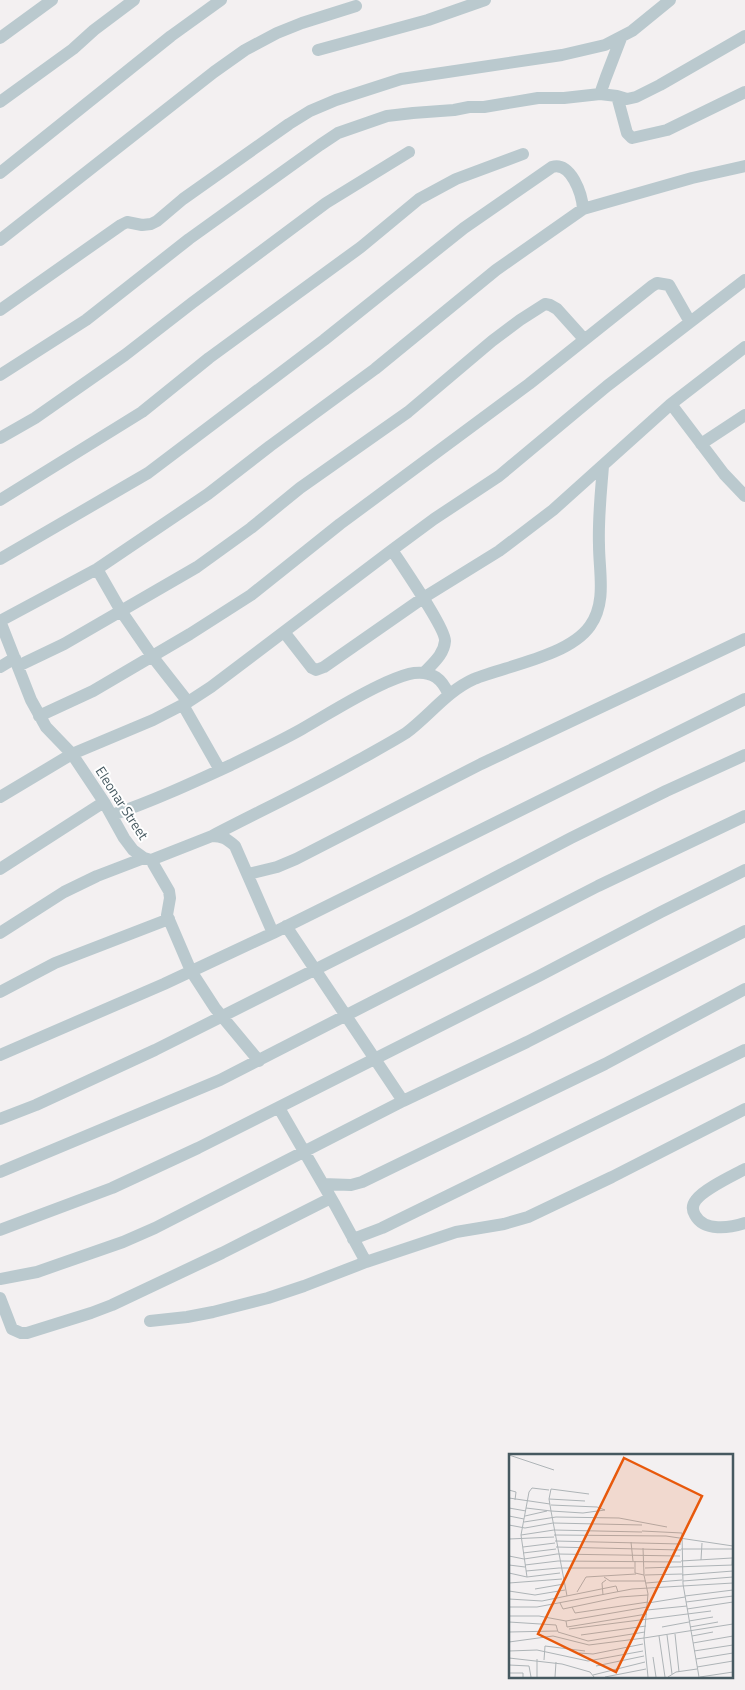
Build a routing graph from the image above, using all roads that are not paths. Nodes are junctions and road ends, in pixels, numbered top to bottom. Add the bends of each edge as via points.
1 (52, 0) edge
2 (134, 0) edge
3 (221, 0) edge
4 (485, 0) edge
5 (670, 0) edge
6 (356, 6) dead end
7 (745, 36) edge
8 (0, 38) edge
9 (622, 38) junction
10 (318, 50) dead end
11 (745, 92) edge
12 (600, 94) junction
13 (617, 96) junction
14 (0, 102) edge
15 (409, 152) dead end
16 (523, 154) dead end
17 (745, 166) edge
18 (0, 174) edge
19 (583, 209) junction
20 (0, 240) edge
21 (745, 280) edge
22 (0, 310) edge
23 (690, 322) junction
24 (584, 339) junction
25 (745, 347) edge
26 (0, 375) edge
27 (671, 404) junction
28 (745, 415) edge
29 (0, 438) edge
30 (701, 444) junction
31 (603, 466) junction
32 (742, 488) edge
33 (0, 500) edge
34 (392, 550) junction
35 (0, 559) edge
36 (97, 569) junction
37 (423, 598) junction
38 (121, 611) junction
39 (0, 621) edge
40 (284, 632) junction
41 (745, 639) edge
42 (152, 656) junction
43 (16, 662) junction
44 (0, 667) edge
45 (424, 673) junction
46 (449, 695) junction
47 (745, 699) edge
48 (185, 703) junction
49 (40, 716) junction
50 (72, 754) junction
51 (745, 755) edge
52 (220, 770) junction
53 (0, 797) edge
54 (104, 802) junction
55 (112, 815) junction
56 (745, 816) edge
57 (212, 836) junction
58 (148, 859) junction
59 (0, 869) edge
60 (745, 870) edge
61 (248, 874) junction
62 (168, 919) junction
63 (286, 926) junction
64 (745, 931) edge
65 (0, 933) edge
66 (273, 933) junction
67 (314, 969) junction
68 (191, 971) junction
69 (745, 989) edge
70 (0, 992) edge
71 (222, 1016) junction
72 (345, 1016) junction
73 (745, 1050) edge
74 (0, 1055) edge
75 (374, 1059) junction
76 (259, 1060) junction
77 (403, 1101) junction
78 (279, 1108) junction
79 (745, 1109) edge
80 (0, 1119) edge
81 (305, 1152) junction
82 (745, 1169) edge
83 (0, 1172) edge
84 (323, 1184) junction
85 (331, 1198) junction
86 (745, 1223) edge
87 (0, 1230) edge
88 (354, 1239) junction
89 (366, 1262) junction
90 (0, 1279) edge
91 (0, 1298) edge
92 (150, 1321) dead end

1 - 8 street
2 - 14 street
3 - 18 street via 171,36
4 - 10 street via 428,20
5 - 9 street
6 - 20 street via 302,23 244,50
7 - 13 street via 636,97
9 - 12 street
9 - 22 street via 562,55 401,79 310,111 183,199 162,218 151,224 121,224
11 - 13 street via 667,130 632,138 627,133
12 - 13 street
12 - 26 street via 387,116 338,133 190,239 86,320
15 - 29 street via 326,203 126,355 35,418
16 - 33 street via 456,180 419,199 362,247 209,358 142,412
17 - 19 street
19 - 35 street via 578,185 560,166 552,167 464,228 148,474
19 - 36 street via 496,270 375,369 208,494
21 - 23 street
23 - 24 street via 668,285 657,283
23 - 34 street via 499,476
24 - 38 street via 557,309 545,304 492,341 408,412 300,488 218,553
24 - 42 street via 251,595
25 - 27 street
27 - 30 street
27 - 31 street
28 - 30 street
30 - 32 street via 724,474
31 - 37 street via 499,551
31 - 46 street via 598,546 600,600 589,627 548,654 472,680
34 - 37 street
34 - 40 street
36 - 38 street
36 - 39 street
37 - 40 street via 320,669 308,664
37 - 45 street via 446,639 440,656
38 - 42 street
38 - 43 street via 64,644
39 - 43 street, Eleonar Street
40 - 48 street
41 - 61 street via 489,760 303,856
42 - 48 street
42 - 49 street via 92,691
43 - 44 street
43 - 49 street, Eleonar Street
45 - 46 street via 440,679
45 - 52 street via 412,673 372,689
46 - 57 street via 406,732 330,776
47 - 63 street
48 - 50 street via 125,733
48 - 52 street
49 - 50 street, Eleonar Street
50 - 53 street
50 - 54 street, Eleonar Street
51 - 67 street via 580,833
52 - 55 street
54 - 55 street, Eleonar Street
54 - 59 street
55 - 58 street, Eleonar Street via 133,850
56 - 72 street via 598,886
57 - 58 street
57 - 61 street via 227,839 235,846
58 - 62 street, Eleonar Street via 169,892
58 - 65 street via 64,892
60 - 75 street
61 - 66 street
62 - 68 street
62 - 70 street via 55,963
63 - 66 street
63 - 67 street
64 - 77 street
66 - 68 street
67 - 71 street
67 - 72 street
68 - 71 street
68 - 74 street
69 - 84 street via 605,1064 362,1182
71 - 76 street
71 - 80 street via 104,1074
72 - 75 street
72 - 76 street
73 - 88 street
75 - 77 street
75 - 78 street
76 - 83 street via 195,1091
77 - 81 street
78 - 81 street
78 - 87 street via 112,1188
79 - 89 street via 528,1217 456,1232
81 - 84 street
81 - 90 street via 123,1242 37,1272
82 - 86 street via 703,1194 693,1206 697,1218 711,1226
84 - 85 street
85 - 88 street
85 - 91 street via 112,1305 27,1333 12,1329
88 - 89 street
89 - 92 street via 268,1298 187,1317

